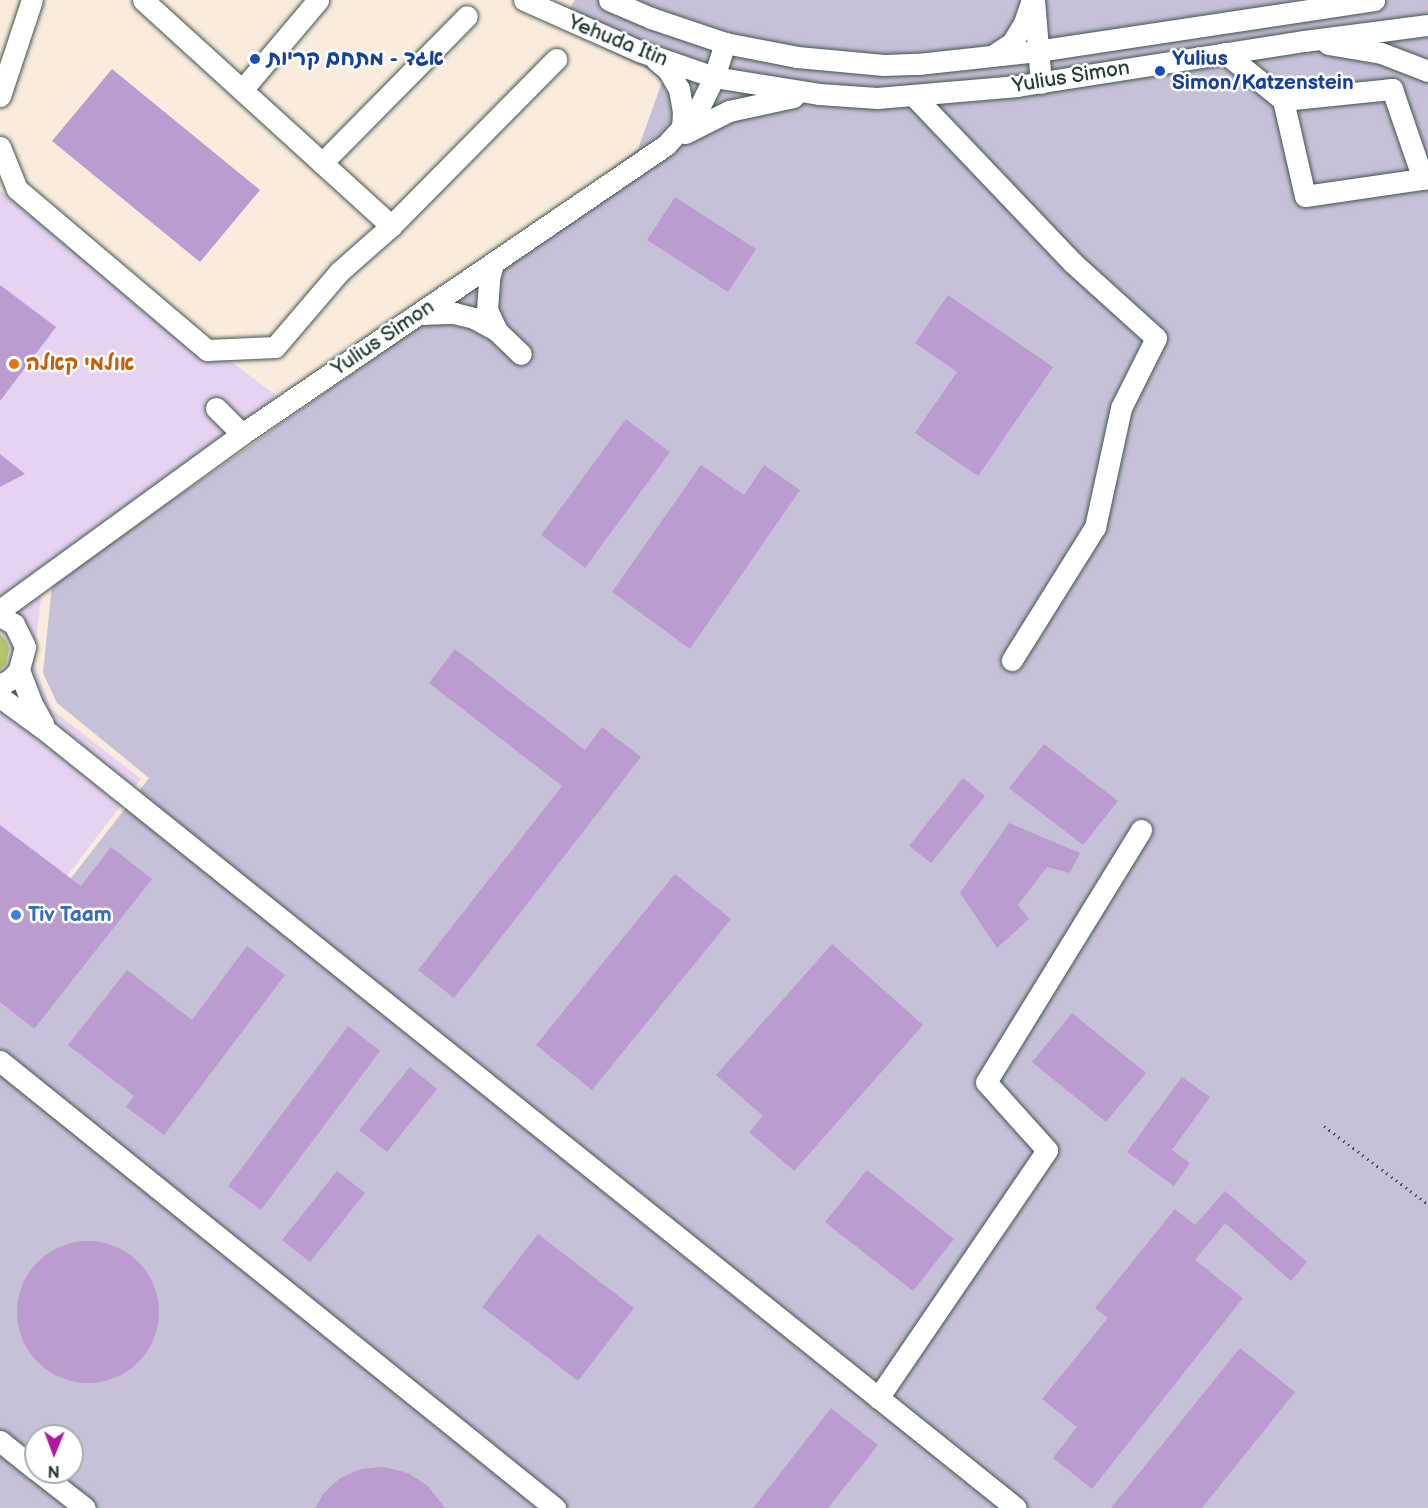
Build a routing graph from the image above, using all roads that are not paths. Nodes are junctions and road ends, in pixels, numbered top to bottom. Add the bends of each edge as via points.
1 (32, 0) edge
2 (143, 0) edge
3 (318, 0) edge
4 (524, 0) edge
5 (609, 0) edge
6 (1033, 0) edge
7 (1374, 0) edge
8 (167, 8) edge
9 (467, 16) dead end
10 (1428, 25) edge
11 (1304, 41) junction
12 (725, 43) junction
13 (639, 51) junction
14 (1037, 51) junction
15 (1225, 53) junction
16 (992, 57) junction
17 (556, 59) dead end
18 (1428, 71) edge
19 (714, 77) junction
20 (1041, 83) junction
21 (242, 90) junction
22 (819, 94) junction
23 (0, 96) edge
24 (915, 97) junction
25 (1283, 100) junction
26 (682, 130) junction
27 (666, 145) junction
28 (0, 147) edge
29 (322, 163) junction
30 (1426, 179) edge
31 (391, 226) junction
32 (494, 264) junction
33 (417, 315) junction
34 (497, 331) junction
35 (521, 354) dead end
36 (216, 408) dead end
37 (242, 434) junction
38 (34, 583) junction
39 (0, 610) edge
40 (0, 616) edge
41 (21, 635) junction
42 (1012, 660) dead end
43 (19, 670) junction
44 (0, 685) edge
45 (0, 697) edge
46 (49, 733) junction
47 (1141, 830) dead end
48 (0, 1061) edge
49 (878, 1398) junction
50 (0, 1441) edge
51 (24, 1460) edge
52 (55, 1484) edge
53 (85, 1508) edge
54 (555, 1508) edge
55 (1016, 1508) edge

1 - 23 street
2 - 8 street
3 - 21 street
4 - 13 street, Yehuda Itin
5 - 12 street, Yehuda Itin
6 - 14 street
6 - 16 street via 1018,34
7 - 14 street, Yulius Simon
8 - 21 street
9 - 29 street
10 - 11 street, Yulius Simon
11 - 15 street, Yulius Simon
11 - 18 street via 1381,53
12 - 16 street, Yulius Simon via 849,64 918,64
12 - 19 street, Yulius Simon
13 - 19 street, Yehuda Itin
13 - 26 street via 656,60 675,79 683,111
14 - 16 street, Yulius Simon
14 - 20 street
15 - 20 street, Yulius Simon
15 - 25 street
17 - 31 street
19 - 22 street, Yulius Simon
19 - 26 street, Yulius Simon via 698,110
20 - 24 street, Yulius Simon
21 - 29 street
22 - 24 street, Yulius Simon
22 - 27 street via 759,102 729,111
24 - 42 street via 1072,262 1156,338 1121,408 1095,526
25 - 30 street via 1392,89
25 - 30 street via 1305,196
26 - 27 street, Yulius Simon
27 - 32 street, Yulius Simon
28 - 31 street via 17,189 207,350 275,346 339,272
29 - 31 street
32 - 33 street, Yulius Simon
32 - 34 street via 486,298
33 - 34 street via 454,313 474,318
33 - 37 street, Yulius Simon
34 - 35 street
36 - 37 street
37 - 38 street, Yulius Simon
38 - 39 street, Yulius Simon
38 - 41 street via 24,604
40 - 41 street via 14,624
41 - 43 street via 25,646
43 - 44 street
43 - 46 street
45 - 46 street
46 - 49 street
47 - 49 street via 986,1082 1047,1150
48 - 54 street
49 - 55 street
50 - 51 street
52 - 53 street

